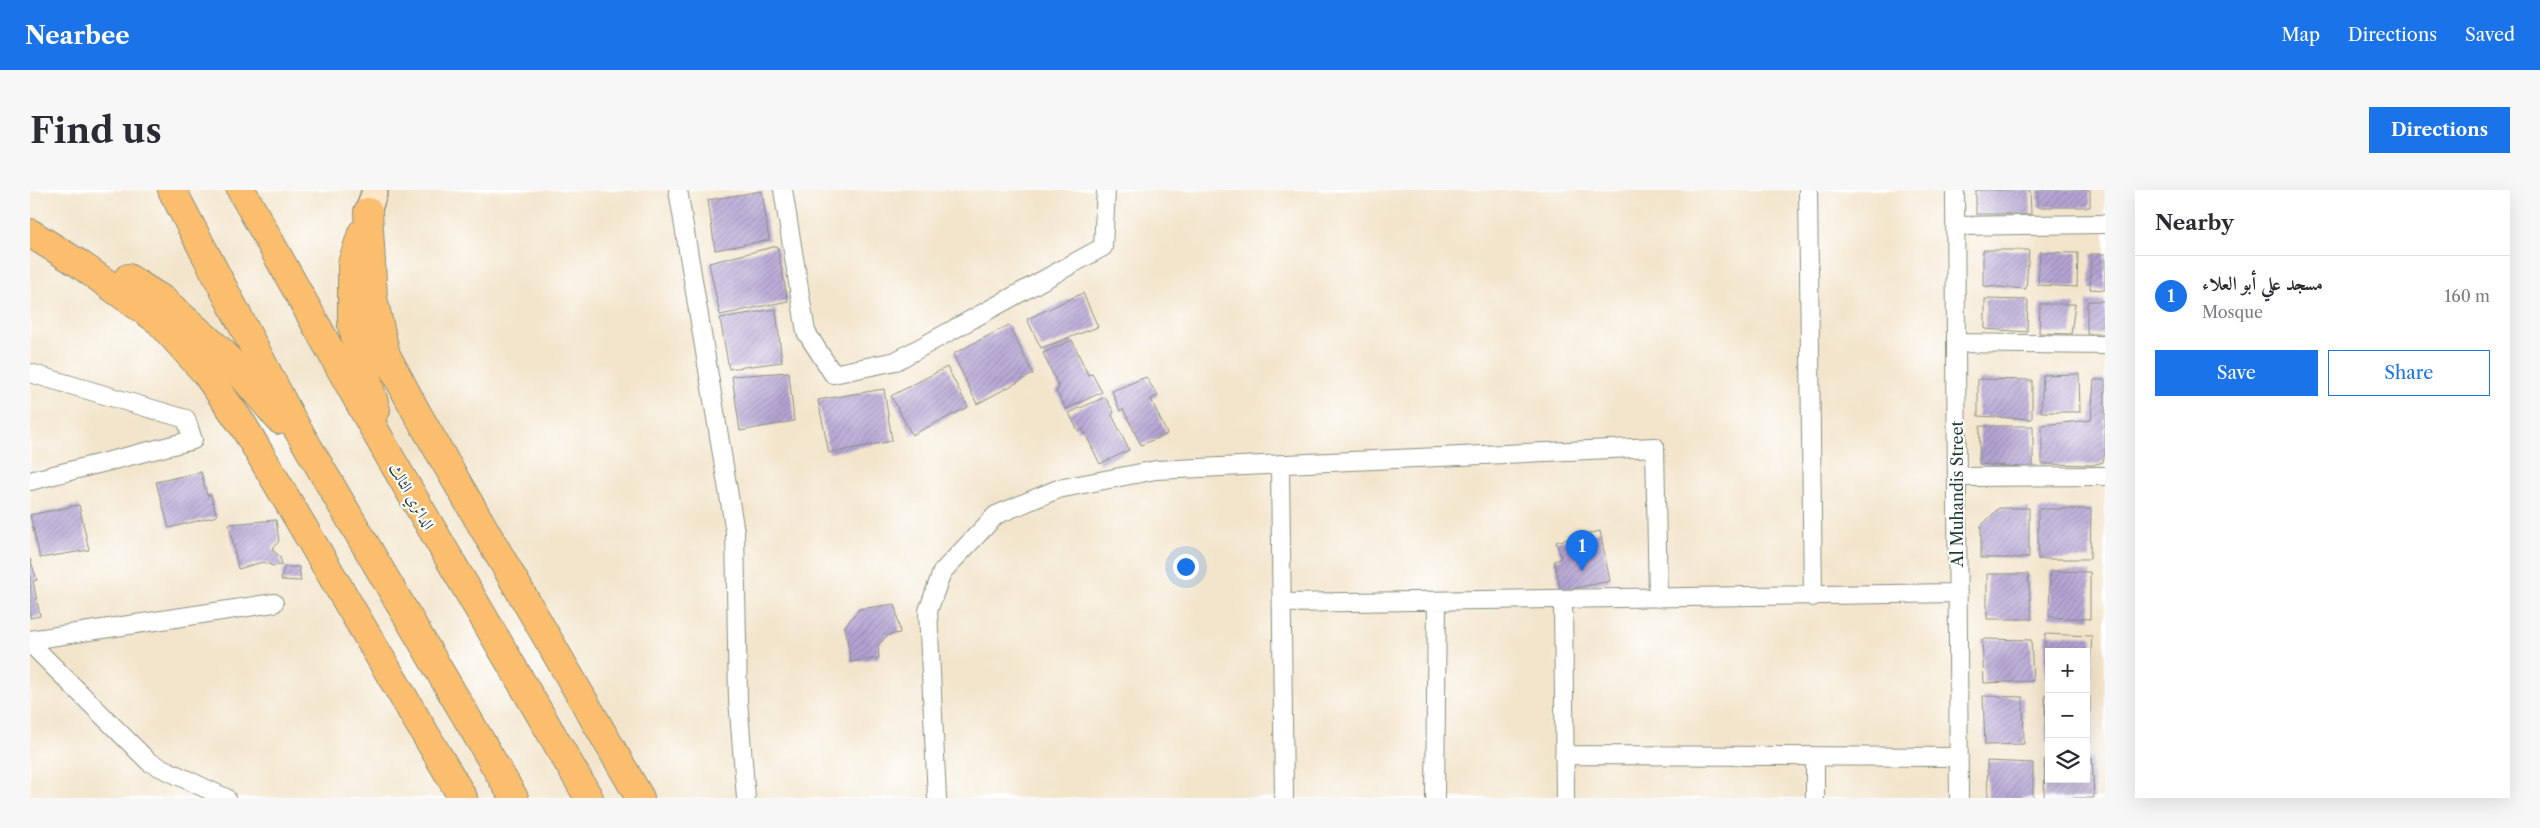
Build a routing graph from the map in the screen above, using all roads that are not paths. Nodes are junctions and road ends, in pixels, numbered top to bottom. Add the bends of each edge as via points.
1 (172, 190) edge
2 (242, 190) edge
3 (678, 190) edge
4 (783, 190) edge
5 (1106, 190) edge
6 (1808, 190) edge
7 (1956, 190) edge
8 (371, 201) edge
9 (2105, 224) edge
10 (1956, 226) junction
11 (30, 232) edge
12 (1956, 343) junction
13 (2105, 345) edge
14 (30, 373) edge
15 (388, 454) junction
16 (1280, 464) junction
17 (319, 466) junction
18 (2105, 476) edge
19 (1957, 477) junction
20 (30, 481) edge
21 (1958, 594) junction
22 (1814, 597) junction
23 (1658, 598) junction
24 (1563, 600) junction
25 (1436, 601) junction
26 (274, 603) dead end
27 (1282, 603) junction
28 (30, 642) edge
29 (487, 752) junction
30 (1564, 755) junction
31 (1815, 756) junction
32 (1959, 757) junction
33 (226, 798) edge
34 (463, 798) edge
35 (500, 798) edge
36 (514, 798) edge
37 (589, 798) edge
38 (640, 798) edge
39 (746, 798) edge
40 (937, 798) edge
41 (1284, 798) edge
42 (1435, 798) edge
43 (1565, 798) edge
44 (1815, 798) edge
45 (1959, 798) edge

1 - 17 highway
2 - 15 highway, الدائري الثالث
3 - 39 street via 735,532 738,700
4 - 5 street via 806,332 833,374 896,361 1103,247
6 - 22 street
7 - 10 street, Al Muhandis Street
8 - 15 highway via 352,264 352,325
8 - 38 highway via 373,298 386,355
9 - 10 street
10 - 12 street, Al Muhandis Street
11 - 17 highway via 86,252 163,300 222,352
11 - 34 highway via 78,262 159,321 205,372 244,427
12 - 13 street
12 - 19 street, Al Muhandis Street
14 - 20 street via 186,419 193,440
15 - 37 highway, الدائري الثالث
16 - 23 street via 1655,447
16 - 27 street
16 - 40 street via 1156,470 1058,489 996,515 942,572 928,611
17 - 29 highway
18 - 19 street
19 - 21 street, Al Muhandis Street
21 - 22 street
21 - 32 street, Al Muhandis Street
22 - 23 street
23 - 24 street
24 - 25 street
24 - 30 street
25 - 27 street
25 - 42 street
26 - 28 street
27 - 41 street
28 - 33 street via 149,762
29 - 35 highway
29 - 36 highway
30 - 31 street
30 - 43 street
31 - 32 street
31 - 44 street
32 - 45 street, Al Muhandis Street

